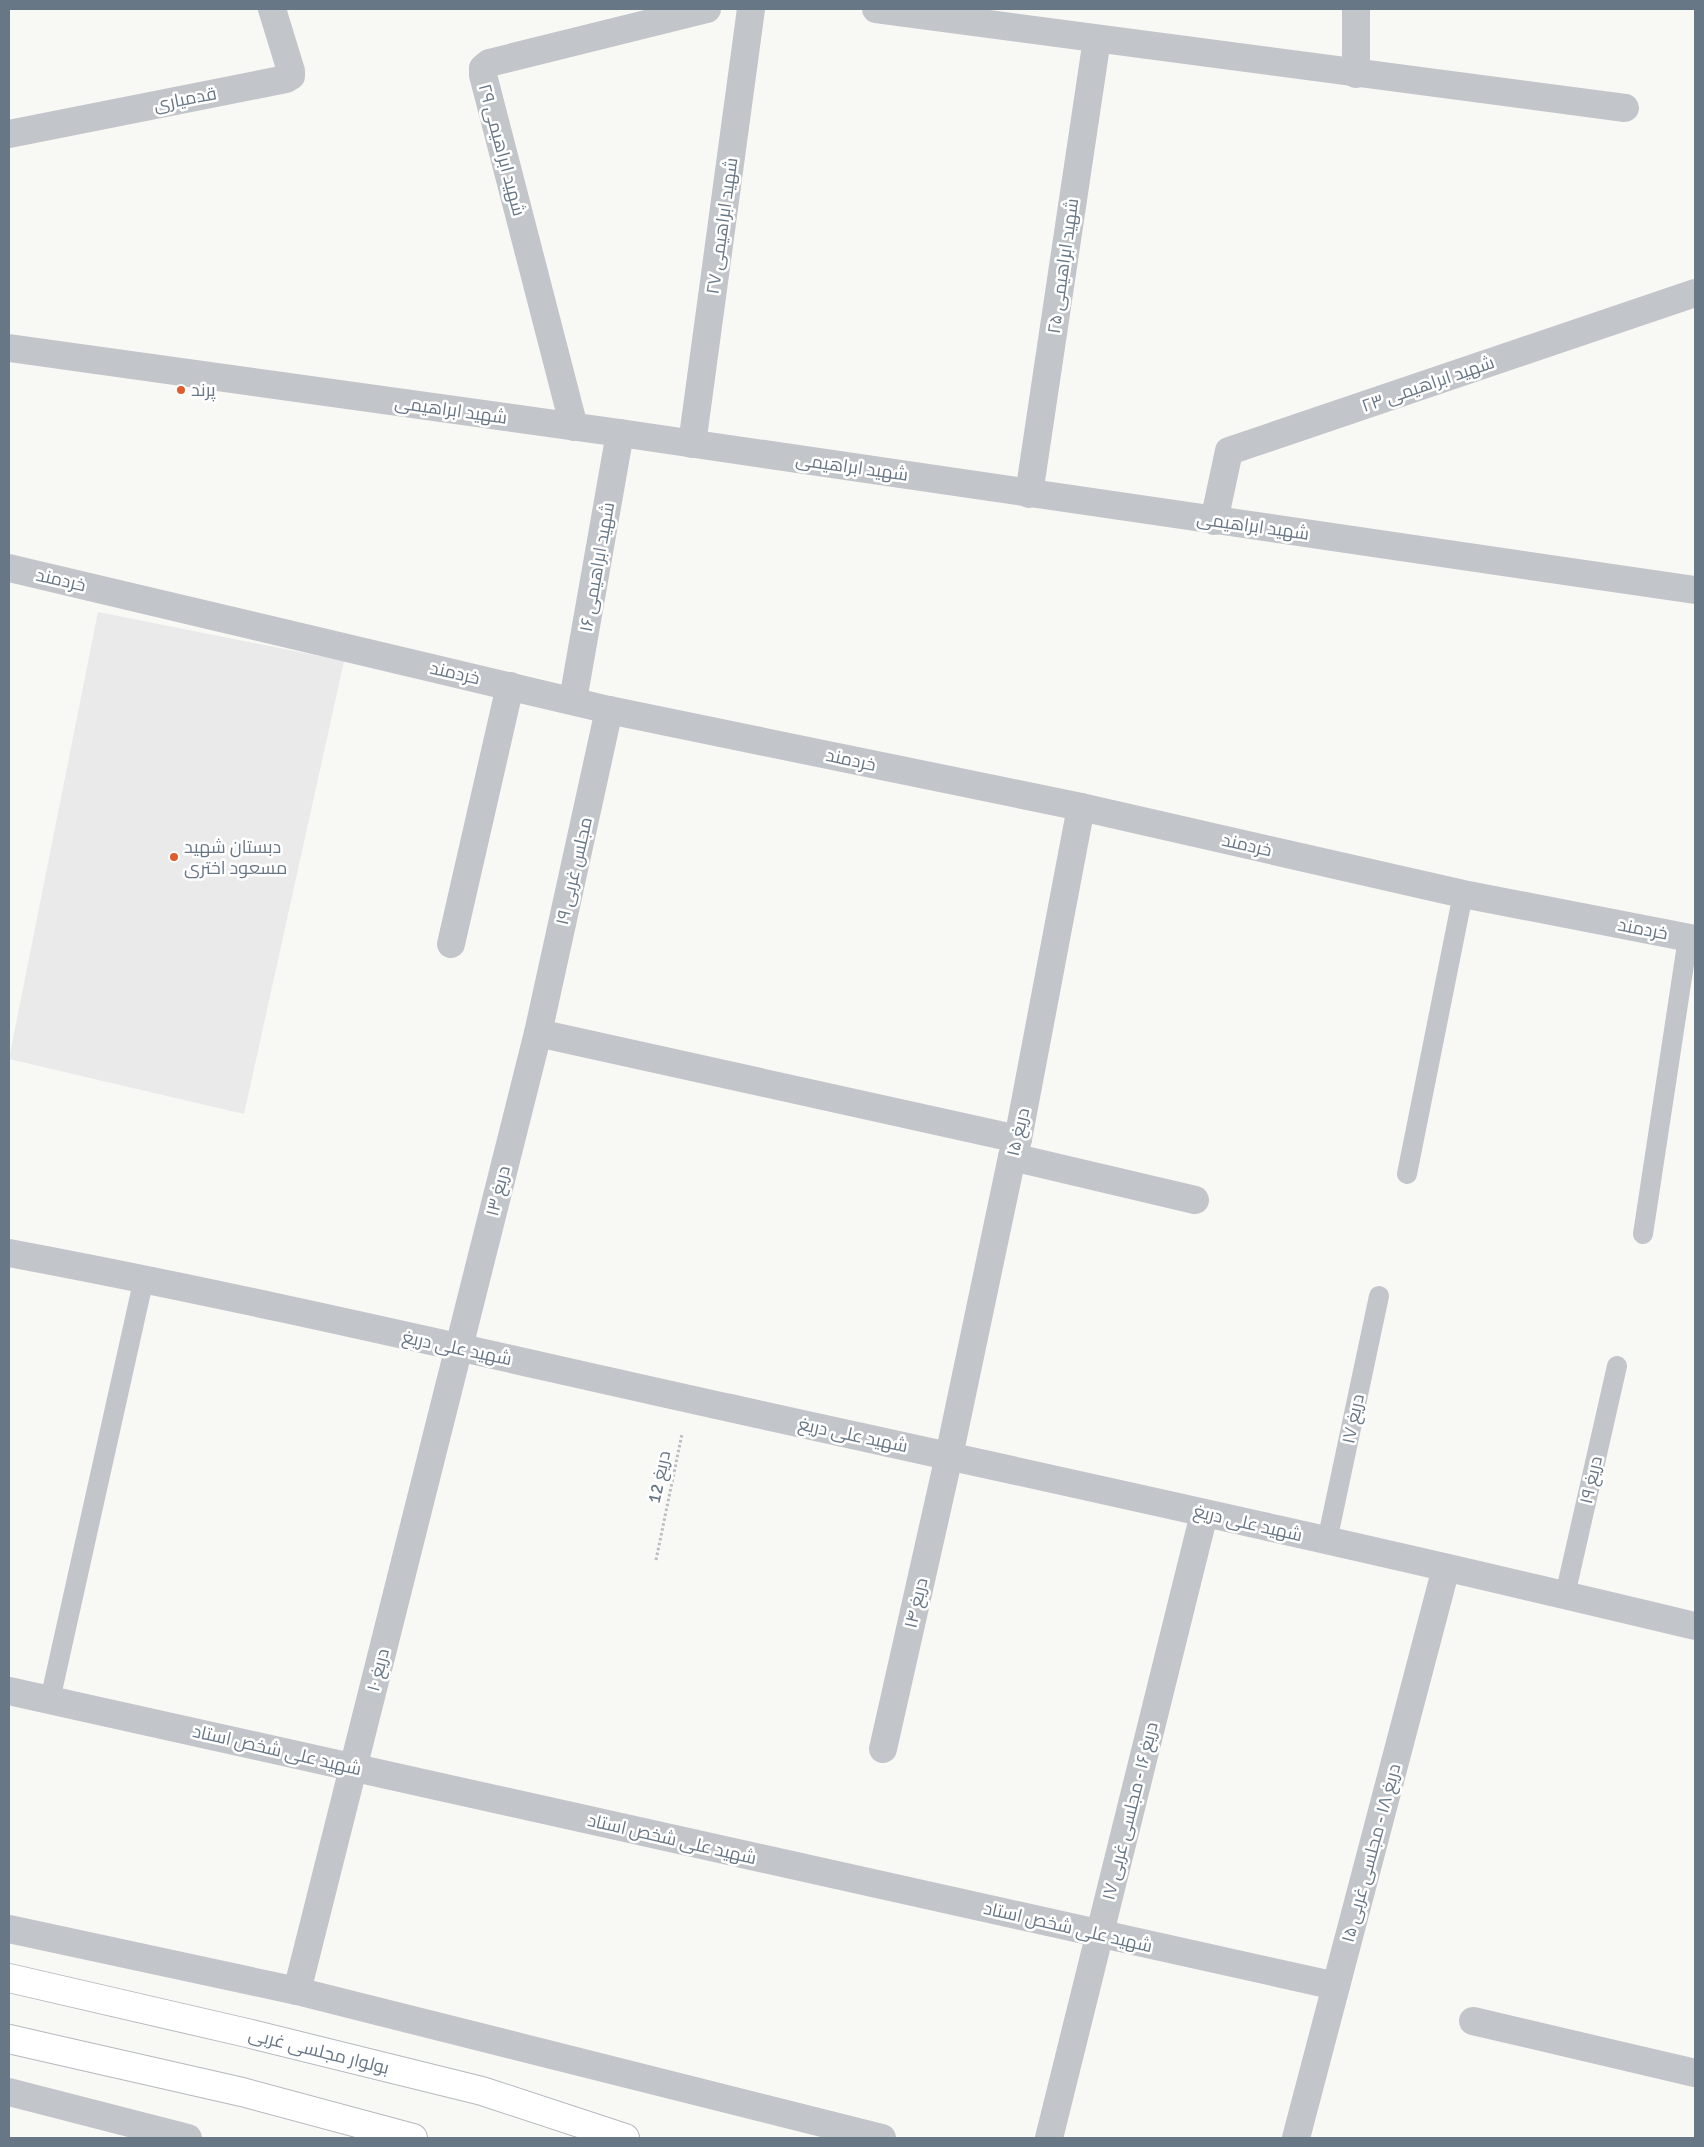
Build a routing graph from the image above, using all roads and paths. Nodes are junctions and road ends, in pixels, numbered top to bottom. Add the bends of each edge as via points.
1 (272, 9) edge
2 (707, 9) edge
3 (751, 9) edge
4 (876, 9) edge
5 (1356, 9) edge
6 (976, 16) edge
7 (1097, 39) junction
8 (1356, 74) junction
9 (1625, 108) dead end
10 (9, 134) edge
11 (1695, 293) edge
12 (9, 348) edge
13 (574, 427) junction
14 (620, 433) junction
15 (692, 444) junction
16 (1029, 494) junction
17 (1214, 521) junction
18 (9, 568) edge
19 (1695, 590) edge
20 (510, 686) junction
21 (573, 700) junction
22 (609, 710) junction
23 (1081, 808) junction
24 (1463, 894) junction
25 (1692, 938) edge
26 (452, 944) dead end
27 (538, 1033) junction
28 (1015, 1148) junction
29 (1407, 1174) dead end
30 (1195, 1200) dead end
31 (1643, 1234) dead end
32 (9, 1253) edge
33 (144, 1278) junction
34 (1379, 1296) dead end
35 (458, 1348) junction
36 (1617, 1366) dead end
37 (690, 1399) junction
38 (949, 1456) junction
39 (1204, 1514) junction
40 (1327, 1541) junction
41 (656, 1560) dead end
42 (1446, 1568) junction
43 (1566, 1594) junction
44 (1695, 1626) edge
45 (9, 1690) edge
46 (50, 1700) junction
47 (882, 1749) dead end
48 (353, 1767) junction
49 (9, 1929) edge
50 (1100, 1934) junction
51 (9, 1978) edge
52 (1336, 1986) junction
53 (297, 1991) junction
54 (1473, 2021) dead end
55 (9, 2039) edge
56 (9, 2048) edge
57 (101, 2060) junction
58 (1695, 2073) edge
59 (9, 2092) edge
60 (188, 2138) edge
61 (413, 2138) edge
62 (625, 2138) edge
63 (882, 2138) edge
64 (1048, 2138) edge
65 (1296, 2138) edge

1 - 10 street, قدمیاری via 291,71 291,76 286,79
2 - 13 street, شهید ابراهیمی ۲۹ via 489,63 483,68
3 - 15 street, شهید ابراهیمی ۲۷
4 - 6 street
5 - 8 street
6 - 7 street
7 - 8 street
7 - 16 street, شهید ابراهیمی ۲۵
8 - 9 street
11 - 17 street, شهید ابراهیمی ۲۳ via 1229,451
12 - 13 street, شهید ابراهیمی
13 - 14 street, شهید ابراهیمی
14 - 15 street, شهید ابراهیمی
14 - 21 street, شهید ابراهیمی ۱۶
15 - 16 street, شهید ابراهیمی
16 - 17 street, شهید ابراهیمی
17 - 19 street, شهید ابراهیمی
18 - 20 street, خردمند
20 - 21 street, خردمند
20 - 26 street
21 - 22 street, خردمند
22 - 23 street, خردمند
22 - 27 street, مجلس غربی ۱۹
23 - 24 street, خردمند
23 - 28 street, دریغ ۱۵
24 - 25 street, خردمند
24 - 29 lane
25 - 31 lane
27 - 28 street
27 - 35 street, دریغ ۱۳
28 - 30 street
28 - 38 street, دریغ ۱۵
32 - 33 street, شهید علی دریغ
33 - 35 street, شهید علی دریغ
33 - 46 lane
34 - 40 lane, دریغ ۱۷
35 - 37 street, شهید علی دریغ
35 - 48 street, دریغ ۱۰
36 - 43 lane, دریغ ۱۹
37 - 38 street, شهید علی دریغ
37 - 41 path, دریغ 12
38 - 39 street, شهید علی دریغ
38 - 47 street, دریغ ۱۴
39 - 40 street, شهید علی دریغ
39 - 50 street, دریغ ۱۶ - مجلسی غربی ۱۷
40 - 42 street, شهید علی دریغ
42 - 43 street, شهید علی دریغ
42 - 52 street, دریغ ۱۸ - مجلسی غربی ۱۵
43 - 44 street, شهید علی دریغ
45 - 46 street, شهید علی شخص استاد
46 - 48 street, شهید علی شخص استاد
48 - 50 street, شهید علی شخص استاد
48 - 53 street, دریغ ۱۰
49 - 53 street
50 - 52 street, شهید علی شخص استاد
50 - 64 street, دریغ ۱۶ - مجلسی غربی ۱۷
51 - 62 main road, بولوار مجلسی غربی via 482,2091
52 - 65 street, دریغ ۱۸ - مجلسی غربی ۱۵
53 - 63 street
54 - 58 street
55 - 57 main road
56 - 57 main road
57 - 61 main road via 242,2092
59 - 60 street

